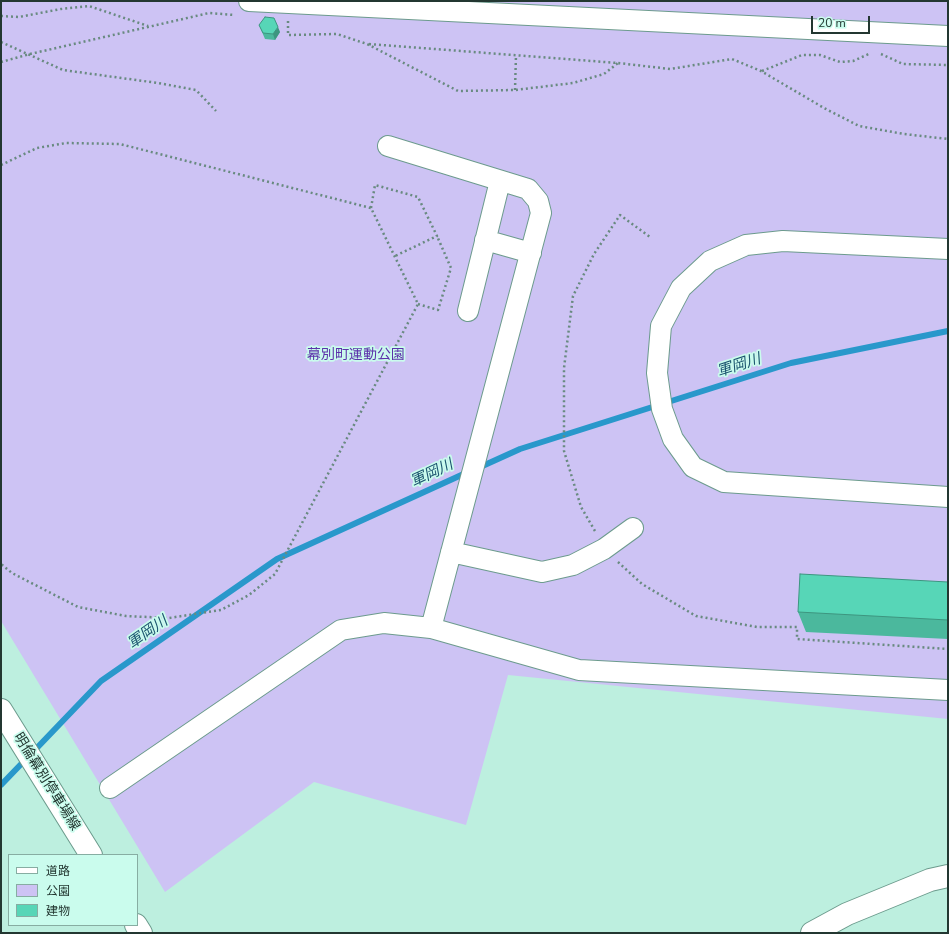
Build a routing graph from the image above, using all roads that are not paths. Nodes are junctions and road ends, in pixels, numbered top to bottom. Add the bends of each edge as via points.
1 (245, 8) edge
2 (948, 36) edge
3 (388, 146) dead end
4 (500, 181) junction
5 (485, 240) junction
6 (948, 249) edge
7 (531, 253) junction
8 (468, 311) dead end
9 (948, 497) edge
10 (633, 528) dead end
11 (451, 552) junction
12 (431, 628) junction
13 (948, 690) edge
14 (1, 710) edge
15 (110, 788) dead end
16 (90, 854) edge
17 (948, 876) edge
18 (812, 933) edge

1 - 2 street via 354,7
3 - 4 street
4 - 5 street
4 - 7 street via 528,189 538,201 541,213
5 - 7 street
5 - 8 street
6 - 9 street via 783,241 746,245 710,261 681,288 661,326 657,373 662,409 673,439 693,467 724,482
7 - 11 street
10 - 11 street via 574,565 542,572
11 - 12 street
12 - 13 street via 579,670
12 - 15 street via 384,623 341,630
14 - 16 main road, 明倫幕別停車場線
17 - 18 main road via 930,880 847,914

